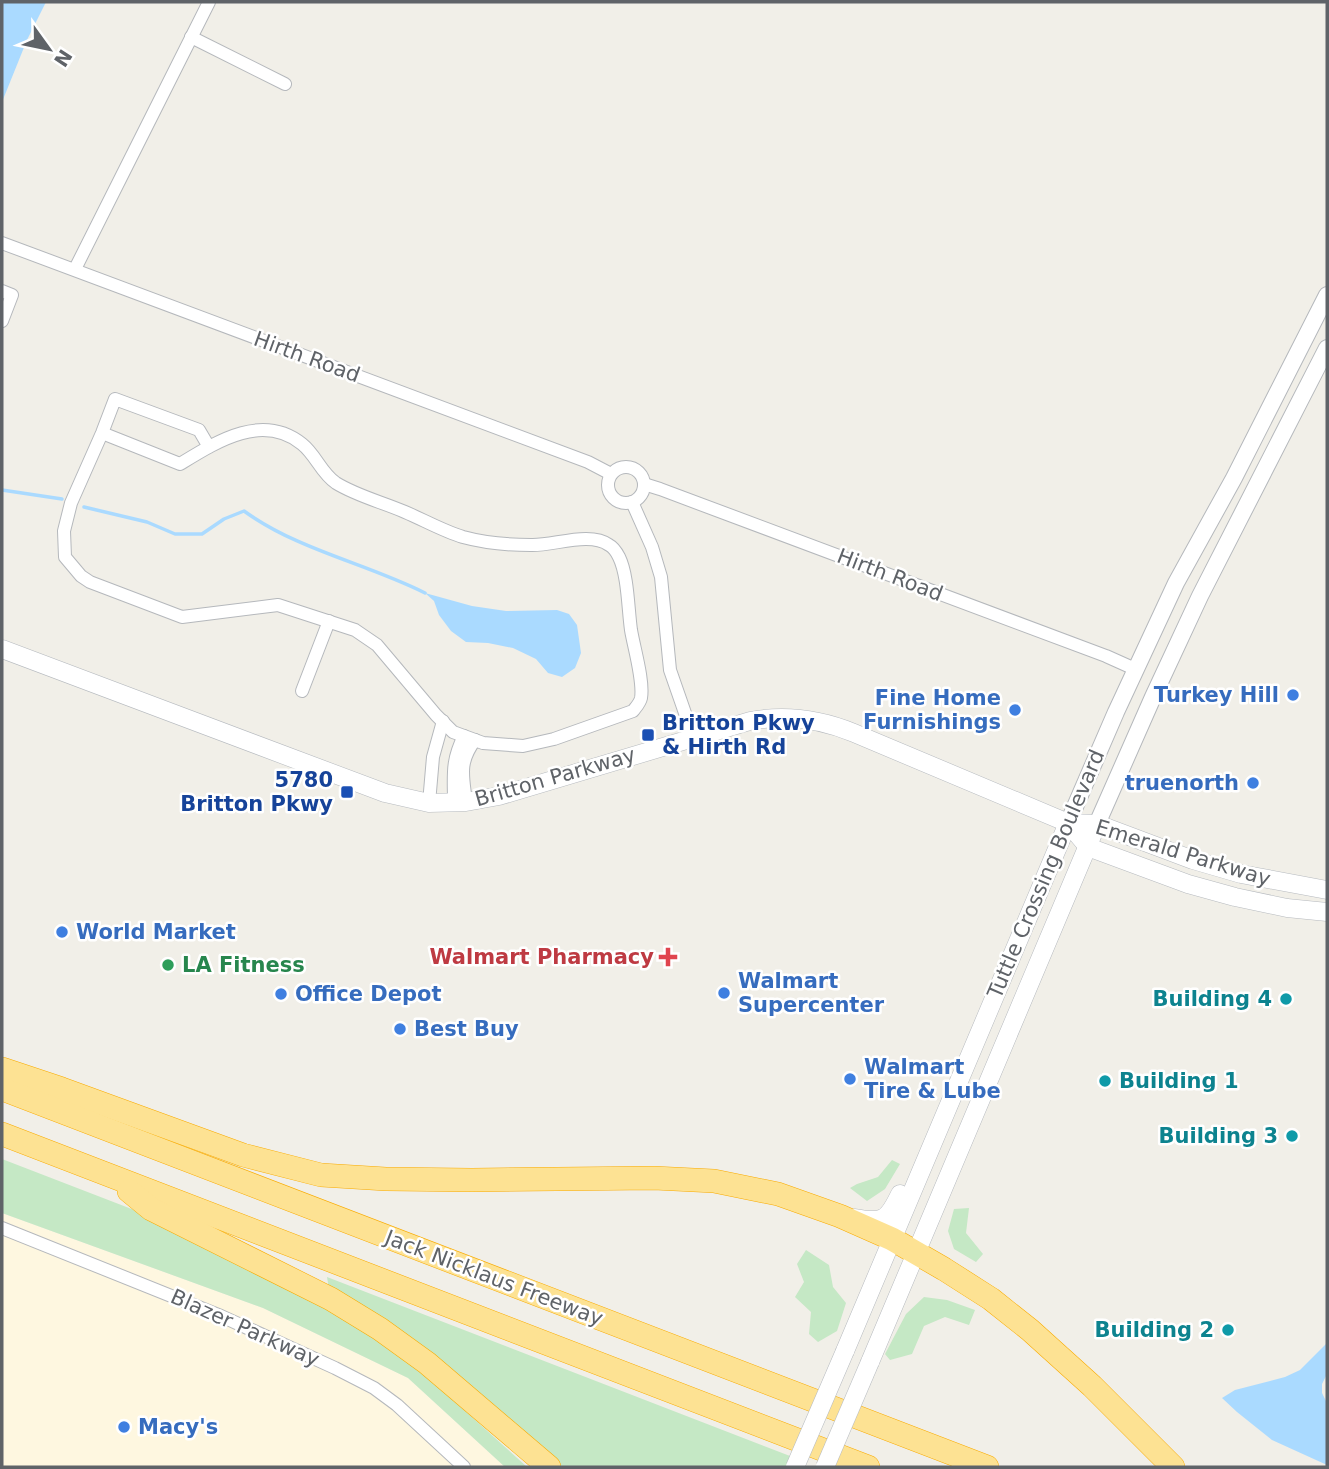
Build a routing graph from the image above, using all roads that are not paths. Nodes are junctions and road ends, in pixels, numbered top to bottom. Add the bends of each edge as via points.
1 (209, 2) edge
2 (191, 37) junction
3 (285, 84) dead end
4 (2, 243) edge
5 (75, 269) junction
6 (2, 291) edge
7 (1327, 295) edge
8 (2, 321) edge
9 (1327, 348) edge
10 (102, 433) junction
11 (209, 447) junction
12 (611, 474) junction
13 (644, 484) junction
14 (632, 502) junction
15 (328, 621) junction
16 (2, 649) edge
17 (1135, 669) junction
18 (302, 691) dead end
19 (443, 722) junction
20 (694, 736) junction
21 (469, 738) junction
22 (433, 757) junction
23 (459, 760) junction
24 (429, 803) junction
25 (460, 803) junction
26 (1068, 823) junction
27 (1097, 824) junction
28 (1088, 846) junction
29 (1327, 890) edge
30 (1327, 912) edge
31 (2, 1069) edge
32 (2, 1089) edge
33 (937, 1132) junction
34 (2, 1134) edge
35 (113, 1177) junction
36 (840, 1216) junction
37 (2, 1228) edge
38 (891, 1239) junction
39 (916, 1253) junction
40 (464, 1467) edge
41 (549, 1467) edge
42 (795, 1467) edge
43 (825, 1467) edge
44 (868, 1467) edge
45 (987, 1467) edge
46 (1173, 1467) edge

1 - 2 street
2 - 3 street
2 - 5 street
4 - 5 street, Hirth Road
5 - 12 street, Hirth Road
6 - 8 street via 12,295
7 - 17 street, Tuttle Crossing Boulevard via 1175,583
9 - 27 street, Tuttle Crossing Boulevard via 1200,596
10 - 11 street via 180,464
10 - 11 street via 115,399 199,430
10 - 15 street via 71,503 64,531 65,557 82,576 182,617 278,605
11 - 21 street via 254,430 278,431 300,442 333,481 352,492 461,536 486,543 535,545 595,539 619,555 641,686 633,712 523,746
12 - 13 street via 630,467 641,474
12 - 14 street via 611,495 623,503
13 - 14 street
13 - 17 street, Hirth Road
14 - 20 street via 661,577 670,670
15 - 18 street
15 - 19 street via 355,630 377,645
16 - 24 main road, Britton Parkway via 385,793
17 - 26 street, Tuttle Crossing Boulevard
19 - 21 street
19 - 22 street
20 - 25 main road, Britton Parkway via 499,796
20 - 26 main road, Britton Parkway via 760,719 819,721
21 - 23 street
22 - 23 street
22 - 24 street
23 - 25 street
24 - 25 main road, Britton Parkway
26 - 27 main road, Emerald Parkway
26 - 28 main road, Emerald Parkway
26 - 33 main road, Tuttle Crossing Boulevard
27 - 28 main road, Tuttle Crossing Boulevard
27 - 29 main road, Emerald Parkway via 1205,864
28 - 30 main road, Emerald Parkway via 1235,897
28 - 39 main road, Tuttle Crossing Boulevard
31 - 36 highway via 243,1154 321,1175 713,1181 778,1194
32 - 45 highway, Jack Nicklaus Freeway
33 - 36 main road via 923,1144 887,1217 872,1222
33 - 38 main road, Tuttle Crossing Boulevard
34 - 35 highway, Jack Nicklaus Freeway
35 - 41 highway via 151,1209 331,1298 380,1329
35 - 44 highway, Jack Nicklaus Freeway
36 - 38 highway
37 - 40 street, Blazer Parkway via 221,1316 365,1383 397,1405
38 - 39 highway
38 - 42 main road, Tuttle Crossing Boulevard, bridge
39 - 43 main road, Tuttle Crossing Boulevard, bridge
39 - 46 highway via 991,1299 1030,1330

